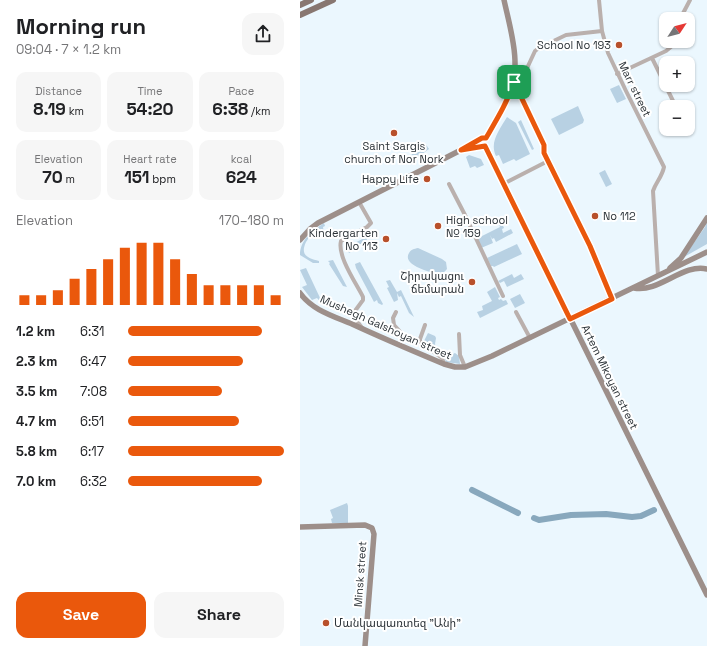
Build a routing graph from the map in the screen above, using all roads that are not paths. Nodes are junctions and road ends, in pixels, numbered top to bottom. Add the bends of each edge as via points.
1 (311, 0) edge
2 (333, 0) edge
3 (504, 0) edge
4 (599, 0) edge
5 (690, 0) edge
6 (300, 5) edge
7 (684, 12) edge
8 (300, 15) edge
9 (602, 31) junction
10 (669, 48) edge
11 (652, 58) junction
12 (617, 74) junction
13 (514, 82) junction
14 (673, 100) edge
15 (482, 144) junction
16 (548, 161) junction
17 (450, 184) dead end
18 (504, 184) junction
19 (359, 202) junction
20 (707, 218) edge
21 (300, 240) edge
22 (707, 252) edge
23 (707, 269) edge
24 (665, 273) junction
25 (658, 276) junction
26 (633, 288) junction
27 (300, 293) edge
28 (503, 296) dead end
29 (612, 299) junction
30 (396, 312) dead end
31 (516, 312) dead end
32 (570, 319) junction
33 (425, 325) dead end
34 (364, 330) junction
35 (459, 334) dead end
36 (530, 338) junction
37 (420, 342) junction
38 (444, 364) junction
39 (465, 367) junction
40 (300, 527) edge
41 (707, 595) edge
42 (365, 646) edge

1 - 6 main road
2 - 8 main road
3 - 13 main road via 514,52
4 - 9 street, Marr street
5 - 7 street
9 - 12 street, Marr street
9 - 13 street via 566,35 539,48 522,79
10 - 11 street
11 - 12 street
11 - 14 street
12 - 25 street, Marr street via 664,167 663,174 653,191
13 - 15 main road via 501,113 486,138 482,138
13 - 16 street via 544,145
15 - 18 main road, Artem Mikoyan street
15 - 19 main road via 461,150
16 - 18 street
16 - 29 street via 590,246
17 - 28 street
18 - 32 main road, Artem Mikoyan street
19 - 21 main road via 318,223
19 - 34 street via 371,223 341,241 339,247 363,297 352,315
20 - 24 main road via 681,258
22 - 24 main road, Mushegh Galshoyan street
23 - 26 main road via 693,270 649,288
24 - 25 main road, Mushegh Galshoyan street
25 - 26 main road, Mushegh Galshoyan street
26 - 29 main road, Mushegh Galshoyan street
27 - 34 main road, Mushegh Galshoyan street via 309,304
29 - 32 main road, Mushegh Galshoyan street
30 - 37 street via 393,318 394,325 405,337
31 - 36 street
32 - 36 main road, Mushegh Galshoyan street
32 - 41 main road, Artem Mikoyan street
33 - 37 street
34 - 38 main road, Mushegh Galshoyan street
35 - 39 street via 460,355
36 - 39 main road, Mushegh Galshoyan street
37 - 38 street via 442,358
38 - 39 main road, Mushegh Galshoyan street
40 - 42 main road, Minsk street via 365,525 372,528 374,534

